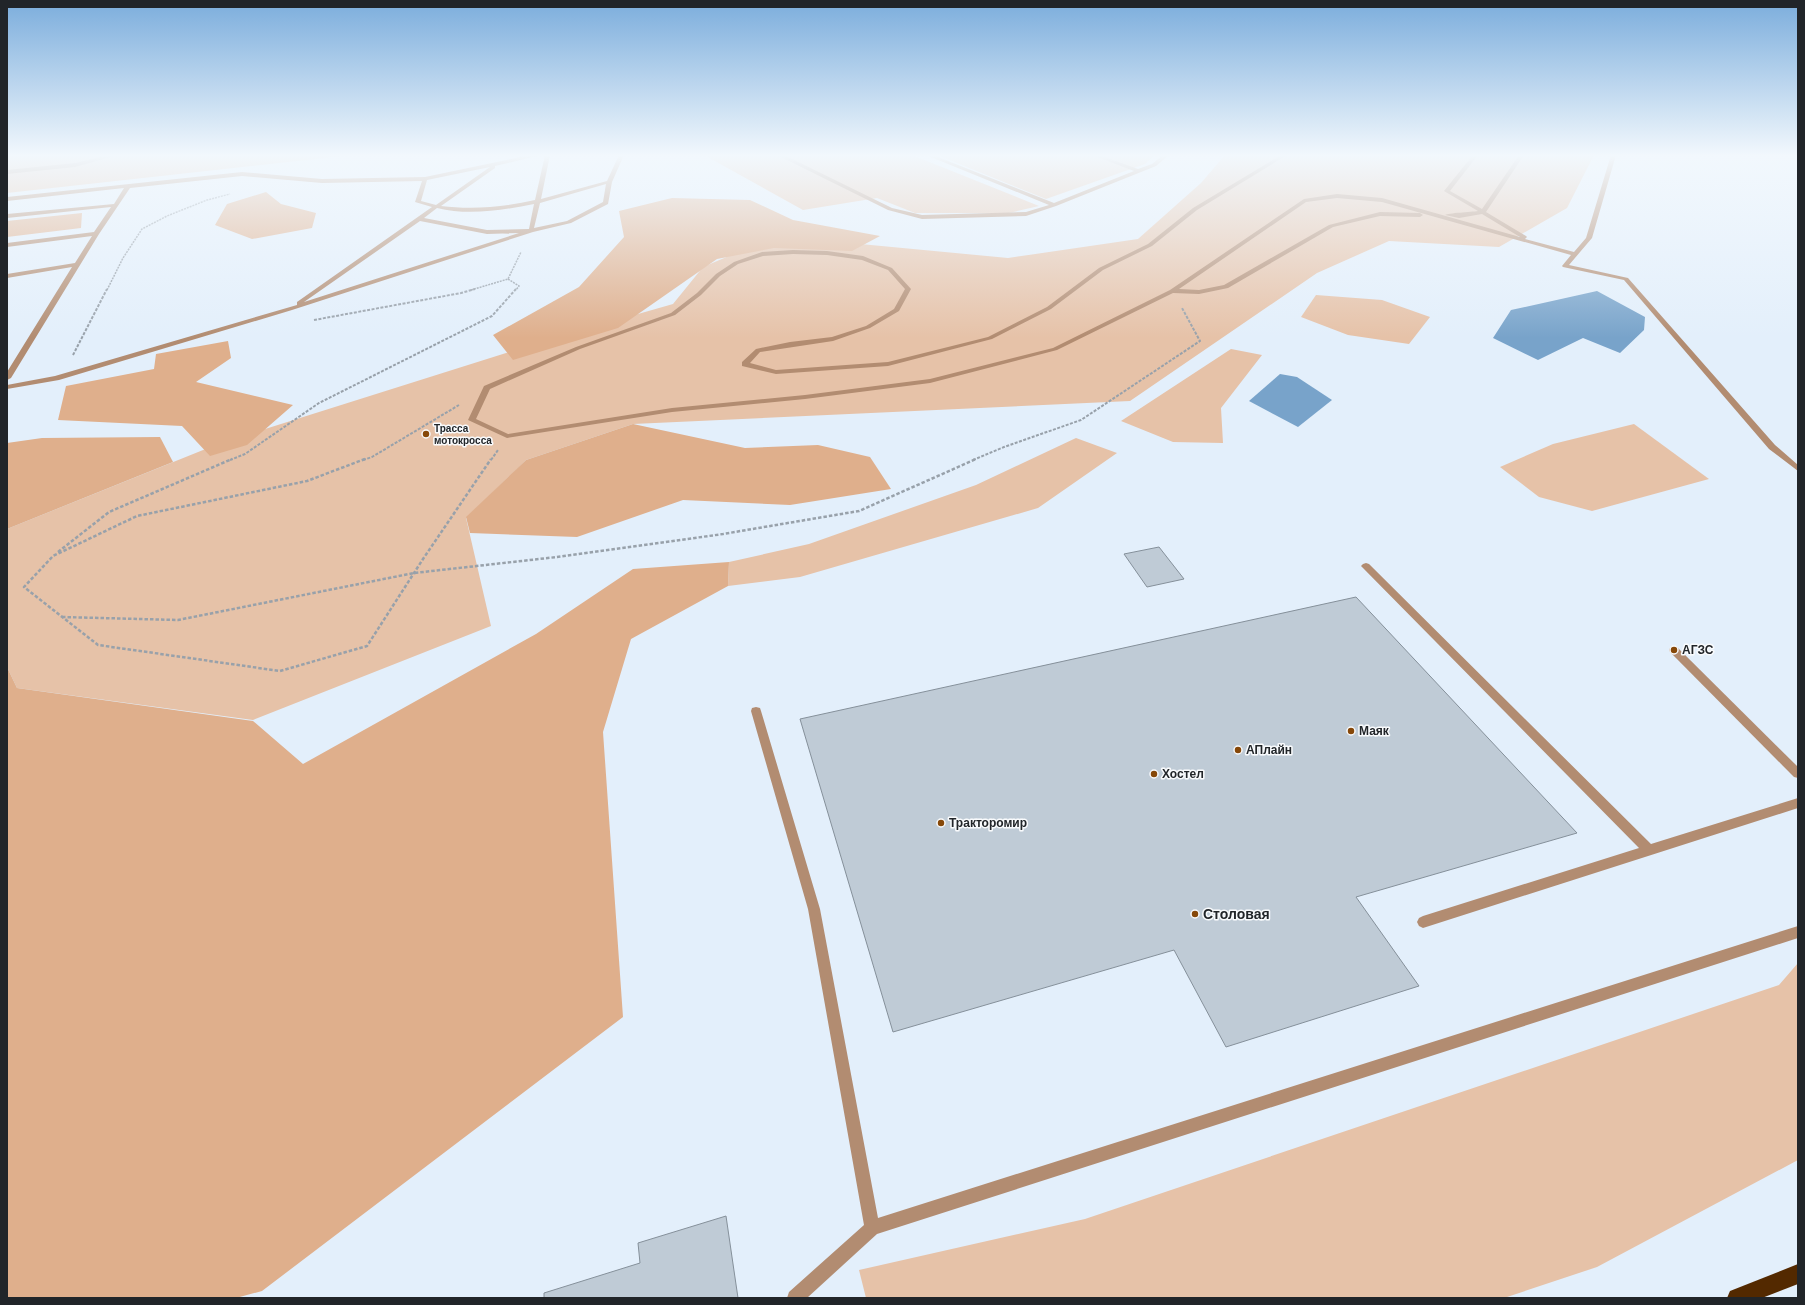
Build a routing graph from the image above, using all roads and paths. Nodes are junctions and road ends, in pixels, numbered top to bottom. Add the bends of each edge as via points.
1 (108, 216) edge
2 (167, 216) edge
3 (424, 216) edge
4 (535, 216) edge
5 (581, 216) edge
6 (918, 216) edge
7 (960, 216) edge
8 (1186, 216) edge
9 (1283, 216) edge
10 (1372, 216) edge
11 (1435, 216) edge
12 (1490, 216) edge
13 (1596, 216) edge
14 (420, 219) junction
15 (531, 231) junction
16 (96, 234) junction
17 (7, 245) edge
18 (1573, 254) junction
19 (77, 265) junction
20 (7, 276) edge
21 (508, 279) junction
22 (1172, 291) junction
23 (290, 310) junction
24 (314, 320) dead end
25 (7, 378) edge
26 (56, 378) junction
27 (7, 387) edge
28 (487, 388) junction
29 (507, 436) junction
30 (1798, 469) edge
31 (53, 556) junction
32 (1366, 566) dead end
33 (414, 573) junction
34 (62, 617) junction
35 (1674, 650) dead end
36 (756, 711) dead end
37 (1798, 774) edge
38 (1798, 804) edge
39 (1649, 850) junction
40 (1423, 922) dead end
41 (1798, 932) edge
42 (872, 1228) junction
43 (1798, 1274) edge
44 (795, 1298) edge
45 (1737, 1298) edge

1 - 16 street
2 - 26 path via 142,229 123,258 72,357
3 - 14 street
4 - 15 street
5 - 15 street via 569,222
6 - 7 street
8 - 28 street via 1150,245 1101,269 1048,308 990,338 888,364 776,372 744,364 758,350 833,339 868,327 897,310 908,289 890,269 863,258 793,252 762,254 736,262 673,314 578,348
9 - 22 street
10 - 22 street via 1331,226 1226,287 1199,292
11 - 18 street
12 - 18 street via 1529,239
13 - 18 street via 1589,238
14 - 15 street via 487,232
14 - 23 street
15 - 21 path
15 - 23 street
16 - 17 street
16 - 19 street
18 - 30 street via 1565,266 1626,279 1772,447
19 - 20 street
19 - 25 street
21 - 24 path via 461,293
21 - 31 path via 519,286 492,316 319,403 245,454 109,512
22 - 29 street via 1055,349 930,381 672,410
22 - 33 path via 1200,341 1081,420 1004,447 859,511 723,534 557,557
23 - 26 street
26 - 27 street
28 - 29 street via 472,420
28 - 31 path via 372,457 307,481 137,516
29 - 33 path
31 - 34 path via 24,587
32 - 39 street
33 - 34 path via 178,620
33 - 34 path via 367,646 280,671 98,645
35 - 37 street
36 - 42 street via 814,909
38 - 39 street
39 - 40 street
41 - 42 street
42 - 44 street
43 - 45 highway

